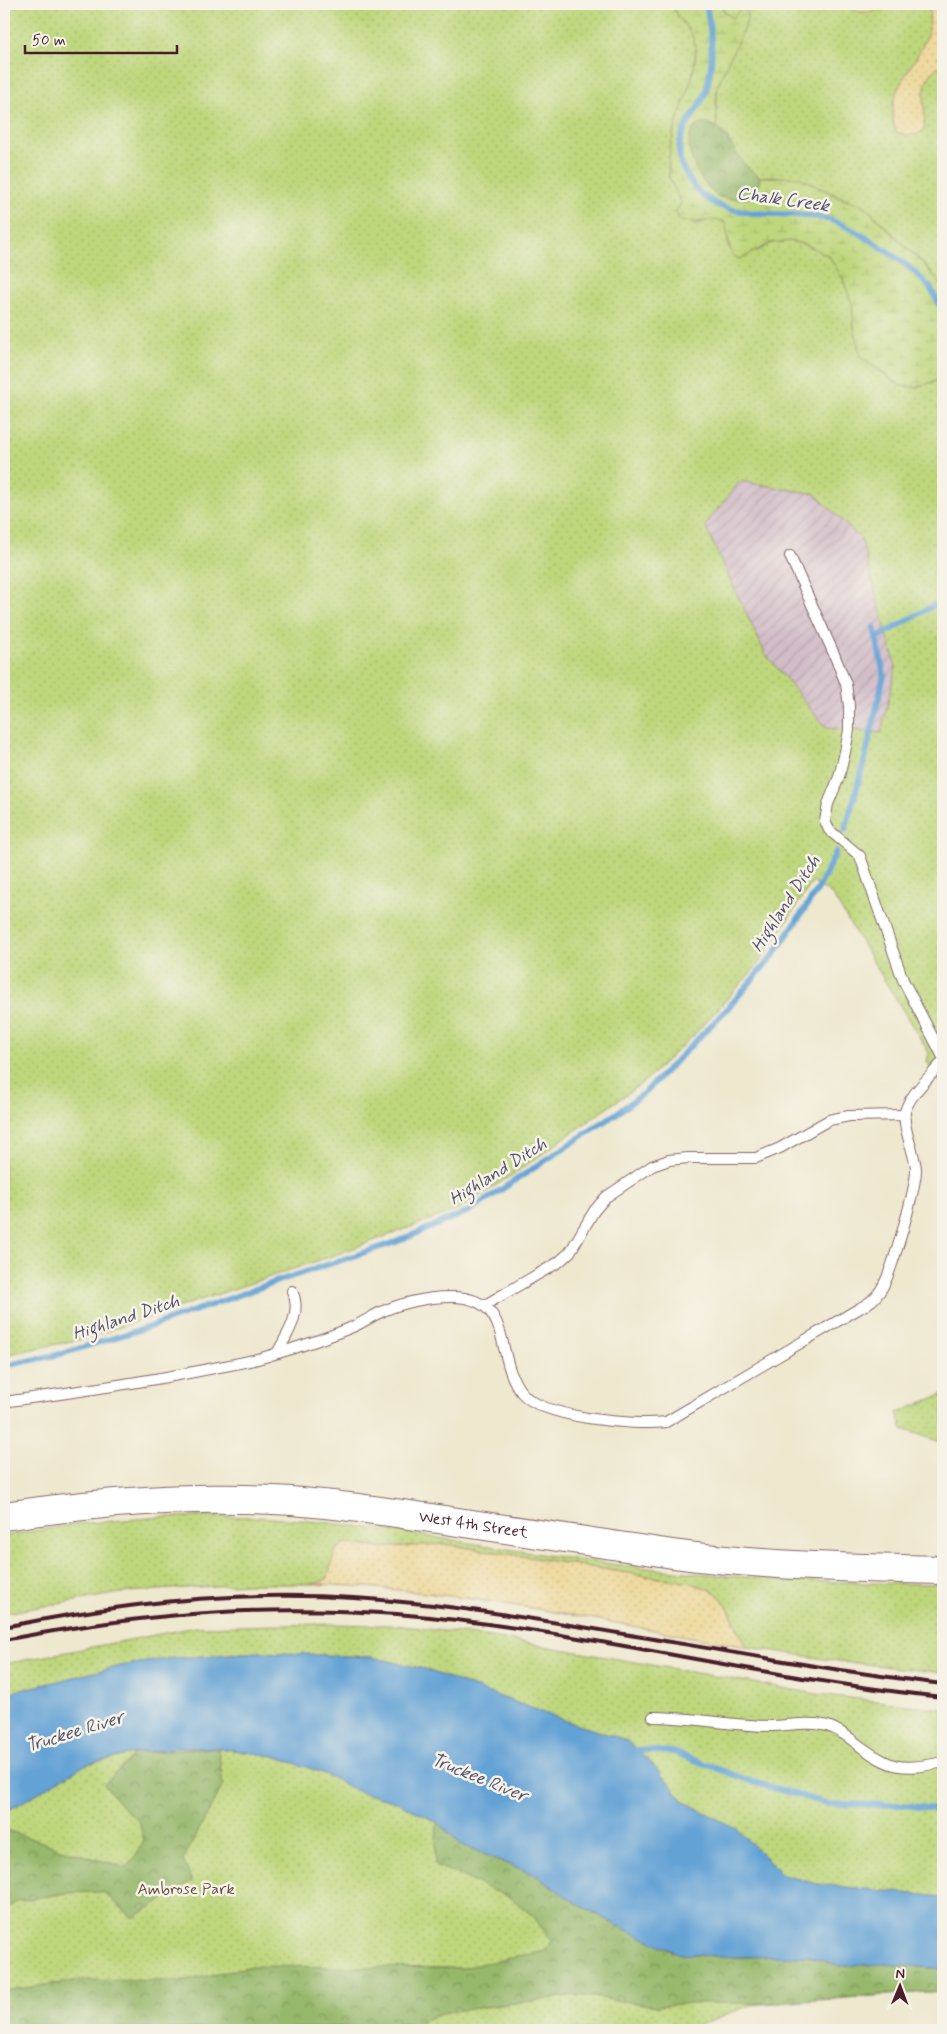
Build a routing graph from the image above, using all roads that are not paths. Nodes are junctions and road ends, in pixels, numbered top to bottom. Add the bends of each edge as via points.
1 (790, 556) dead end
2 (943, 1059) edge
3 (905, 1115) junction
4 (292, 1292) dead end
5 (485, 1305) junction
6 (277, 1353) junction
7 (4, 1402) edge
8 (4, 1516) edge
9 (943, 1570) edge
10 (653, 1717) dead end
11 (943, 1762) edge

1 - 2 lane via 846,684 849,706 845,752 825,821 829,830 860,856 903,980
2 - 3 lane via 909,1103
3 - 5 lane via 849,1116 829,1120 756,1158 678,1159 652,1166 606,1197 570,1252 559,1262
3 - 5 lane via 914,1154 915,1181 895,1257 881,1290 872,1301 666,1422 634,1424 562,1412 531,1402 516,1384 499,1328
4 - 6 lane via 297,1306 289,1332
5 - 6 lane via 471,1299 450,1297 402,1304 352,1327
6 - 7 lane via 152,1381
8 - 9 main road, West 4th Street via 128,1501 247,1499 374,1510 675,1554 853,1568
10 - 11 lane via 687,1717 763,1726 825,1725 891,1766 916,1768

